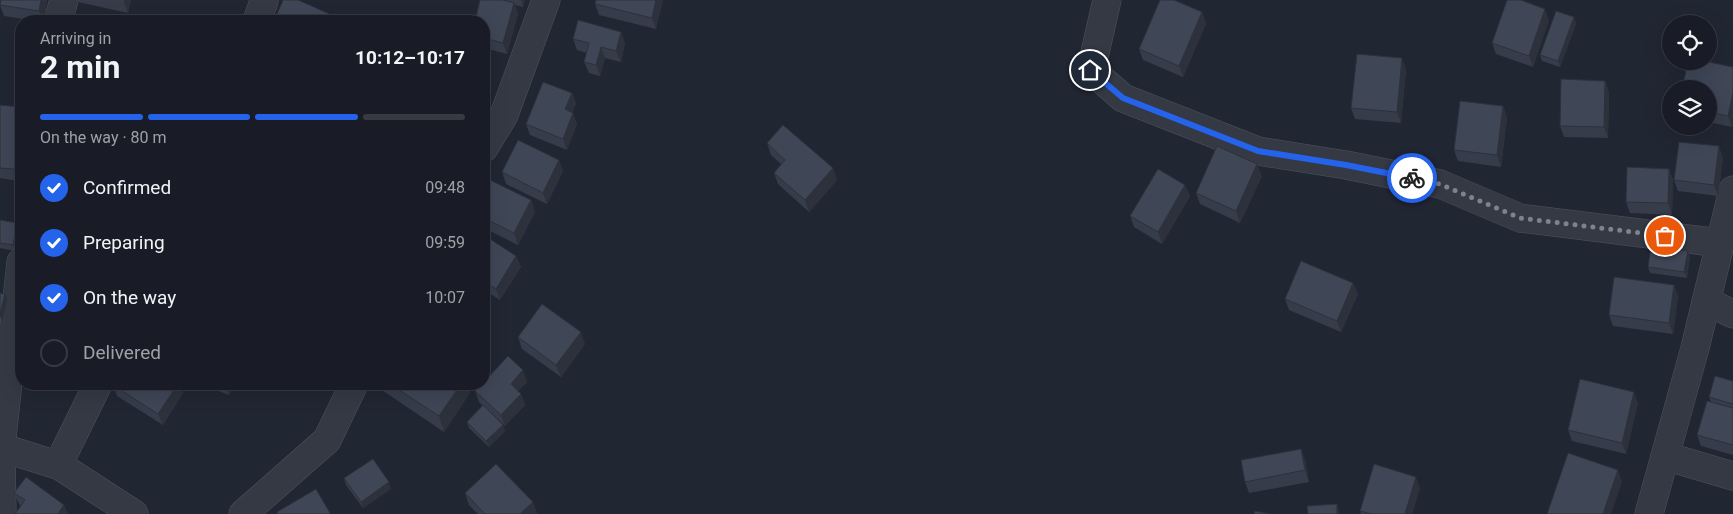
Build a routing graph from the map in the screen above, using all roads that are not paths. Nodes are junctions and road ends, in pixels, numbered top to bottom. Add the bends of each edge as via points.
1 (64, 0) edge
2 (546, 0) edge
3 (1107, 0) edge
4 (60, 15) edge
5 (490, 138) edge
6 (1733, 190) edge
7 (1720, 243) junction
8 (1706, 301) junction
9 (1733, 314) edge
10 (15, 315) edge
11 (95, 390) edge
12 (351, 390) edge
13 (0, 447) edge
14 (1665, 456) junction
15 (60, 466) junction
16 (1733, 476) edge
17 (2, 514) edge
18 (134, 514) edge
19 (243, 514) edge
20 (1649, 514) edge

1 - 4 street
2 - 5 street via 504,115
3 - 7 street via 1090,70 1123,98 1258,151 1440,184 1520,218
6 - 7 street
7 - 8 street
8 - 9 street
8 - 14 street
10 - 13 street
11 - 15 street
12 - 19 street via 327,440
13 - 15 street
13 - 17 street
14 - 16 street
14 - 20 street
15 - 18 street

